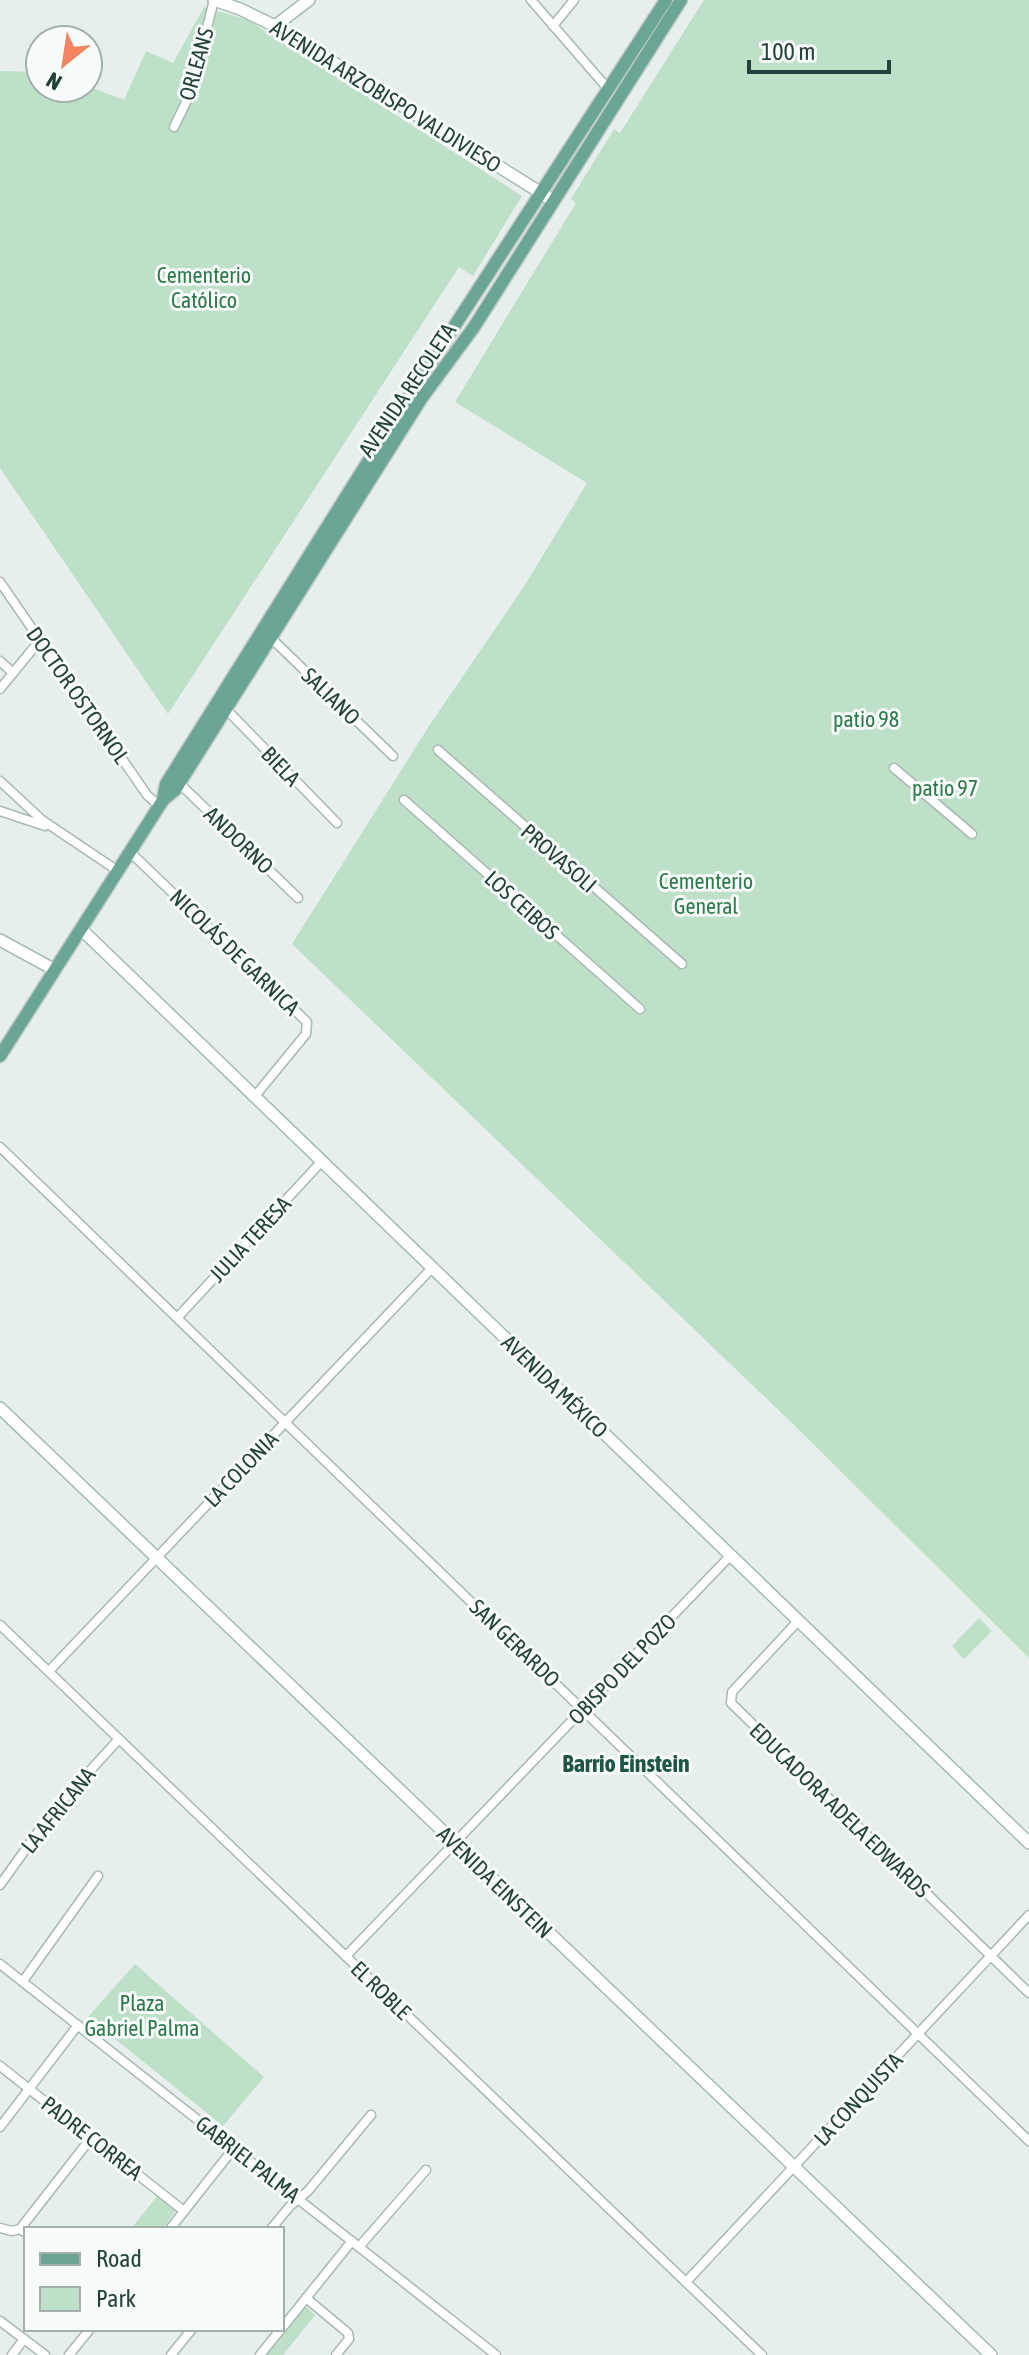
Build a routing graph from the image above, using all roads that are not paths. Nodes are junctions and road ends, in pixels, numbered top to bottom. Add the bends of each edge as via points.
1 (214, 0) edge
2 (309, 0) edge
3 (531, 0) edge
4 (574, 0) edge
5 (666, 0) edge
6 (681, 0) edge
7 (275, 26) junction
8 (553, 26) junction
9 (609, 90) junction
10 (174, 127) dead end
11 (542, 193) junction
12 (554, 201) junction
13 (0, 582) edge
14 (269, 637) junction
15 (40, 640) junction
16 (0, 661) edge
17 (13, 673) junction
18 (0, 689) edge
19 (225, 708) junction
20 (438, 750) dead end
21 (393, 756) dead end
22 (894, 768) dead end
23 (0, 781) edge
24 (179, 783) junction
25 (17, 798) junction
26 (404, 800) dead end
27 (161, 803) junction
28 (4, 812) edge
29 (337, 823) dead end
30 (52, 828) junction
31 (972, 834) dead end
32 (130, 852) junction
33 (118, 871) junction
34 (298, 898) dead end
35 (81, 929) junction
36 (0, 940) edge
37 (682, 964) dead end
38 (55, 970) junction
39 (640, 1009) dead end
40 (0, 1056) edge
41 (255, 1096) junction
42 (0, 1147) edge
43 (322, 1161) junction
44 (432, 1268) junction
45 (178, 1317) junction
46 (0, 1408) edge
47 (287, 1421) junction
48 (731, 1555) junction
49 (156, 1558) junction
50 (799, 1620) junction
51 (0, 1625) edge
52 (49, 1671) junction
53 (583, 1709) junction
54 (119, 1739) junction
55 (455, 1843) junction
56 (1029, 1843) edge
57 (98, 1876) dead end
58 (0, 1885) edge
59 (1029, 1915) edge
60 (346, 1956) junction
61 (991, 1956) junction
62 (0, 1964) edge
63 (23, 1981) junction
64 (1029, 1993) edge
65 (78, 2025) junction
66 (918, 2033) junction
67 (0, 2066) edge
68 (29, 2089) junction
69 (371, 2115) dead end
70 (0, 2127) edge
71 (91, 2138) junction
72 (1029, 2141) edge
73 (234, 2148) junction
74 (793, 2167) junction
75 (426, 2170) dead end
76 (298, 2199) junction
77 (184, 2211) junction
78 (26, 2227) edge
79 (172, 2227) edge
80 (273, 2227) edge
81 (0, 2228) edge
82 (23, 2231) edge
83 (356, 2244) junction
84 (686, 2282) junction
85 (306, 2298) junction
86 (0, 2321) edge
87 (284, 2326) edge
88 (88, 2331) edge
89 (190, 2331) edge
90 (280, 2331) edge
91 (24, 2339) junction
92 (12, 2355) edge
93 (45, 2355) edge
94 (69, 2355) edge
95 (171, 2355) edge
96 (260, 2355) edge
97 (336, 2355) edge
98 (496, 2355) edge
99 (762, 2355) edge
100 (991, 2355) edge

1 - 7 main road, AVENIDA ARZOBISPO VALDIVIESO
1 - 10 street, ORLEANS via 190,94
2 - 7 main road
3 - 8 street
4 - 8 street
5 - 9 main road, AVENIDA RECOLETA
6 - 12 main road, AVENIDA RECOLETA
7 - 11 main road, AVENIDA ARZOBISPO VALDIVIESO
8 - 9 street
9 - 11 main road, AVENIDA RECOLETA
11 - 12 main road, AVENIDA ARZOBISPO VALDIVIESO
11 - 27 main road, AVENIDA RECOLETA via 310,553 166,784
12 - 14 main road, AVENIDA RECOLETA
13 - 15 street, DOCTOR OSTORNOL
14 - 19 main road, AVENIDA RECOLETA
14 - 21 street, SALIANO
15 - 17 street
15 - 27 street, DOCTOR OSTORNOL via 147,795
16 - 17 street
17 - 18 street
19 - 24 main road, AVENIDA RECOLETA
19 - 29 street, BIELA
20 - 37 street, PROVASOLI
22 - 31 street
23 - 25 street
24 - 27 main road, AVENIDA RECOLETA
24 - 34 street, ANDORNO
25 - 28 street
25 - 30 street
26 - 39 street, LOS CEIBOS
27 - 32 main road, AVENIDA RECOLETA
28 - 30 street
30 - 33 street
32 - 33 main road, AVENIDA RECOLETA
32 - 41 street, NICOLÁS DE GARNICA via 307,1022 306,1034
33 - 35 main road, AVENIDA RECOLETA
35 - 38 main road, AVENIDA RECOLETA
35 - 41 main road, AVENIDA MÉXICO
36 - 38 main road
38 - 40 main road, AVENIDA RECOLETA
41 - 43 main road, AVENIDA MÉXICO
42 - 45 street, SAN GERARDO
43 - 44 main road, AVENIDA MÉXICO
43 - 45 street, JULIA TERESA
44 - 47 street, LA COLONIA
44 - 48 main road, AVENIDA MÉXICO
45 - 47 street, SAN GERARDO
46 - 49 main road, AVENIDA EINSTEIN
47 - 49 street, LA COLONIA
47 - 53 street, SAN GERARDO
48 - 50 main road, AVENIDA MÉXICO
48 - 53 street, OBISPO DEL POZO
49 - 52 street, LA COLONIA
49 - 55 main road, AVENIDA EINSTEIN
50 - 56 main road, AVENIDA MÉXICO
50 - 61 street, EDUCADORA ADELA EDWARDS via 732,1692 731,1703
51 - 52 street, EL ROBLE
52 - 54 street, EL ROBLE
53 - 55 street, OBISPO DEL POZO
53 - 66 street, SAN GERARDO
54 - 58 street, LA AFRICANA via 53,1811
54 - 60 street, EL ROBLE
55 - 60 street, OBISPO DEL POZO
55 - 74 main road, AVENIDA EINSTEIN
57 - 63 street
59 - 61 street, LA CONQUISTA
60 - 84 street, EL ROBLE
61 - 64 street, EDUCADORA ADELA EDWARDS
61 - 66 street, LA CONQUISTA
62 - 63 street, GABRIEL PALMA
63 - 65 street, GABRIEL PALMA
65 - 68 street
65 - 73 street, GABRIEL PALMA
66 - 72 street, SAN GERARDO
66 - 74 street, LA CONQUISTA
67 - 68 street, PADRE CORREA
68 - 70 street
68 - 71 street, PADRE CORREA
69 - 76 street
71 - 77 street, PADRE CORREA
71 - 78 street
73 - 76 street, GABRIEL PALMA
73 - 77 street
74 - 84 street, LA CONQUISTA
74 - 100 main road, AVENIDA EINSTEIN
75 - 83 street
76 - 80 street
76 - 83 street, GABRIEL PALMA
77 - 79 street
81 - 82 street
83 - 85 street
83 - 98 street, GABRIEL PALMA
84 - 99 street, EL ROBLE
85 - 87 street
85 - 97 street via 348,2333
86 - 91 street
88 - 94 street
89 - 95 street
90 - 96 street
91 - 92 street
91 - 93 street

